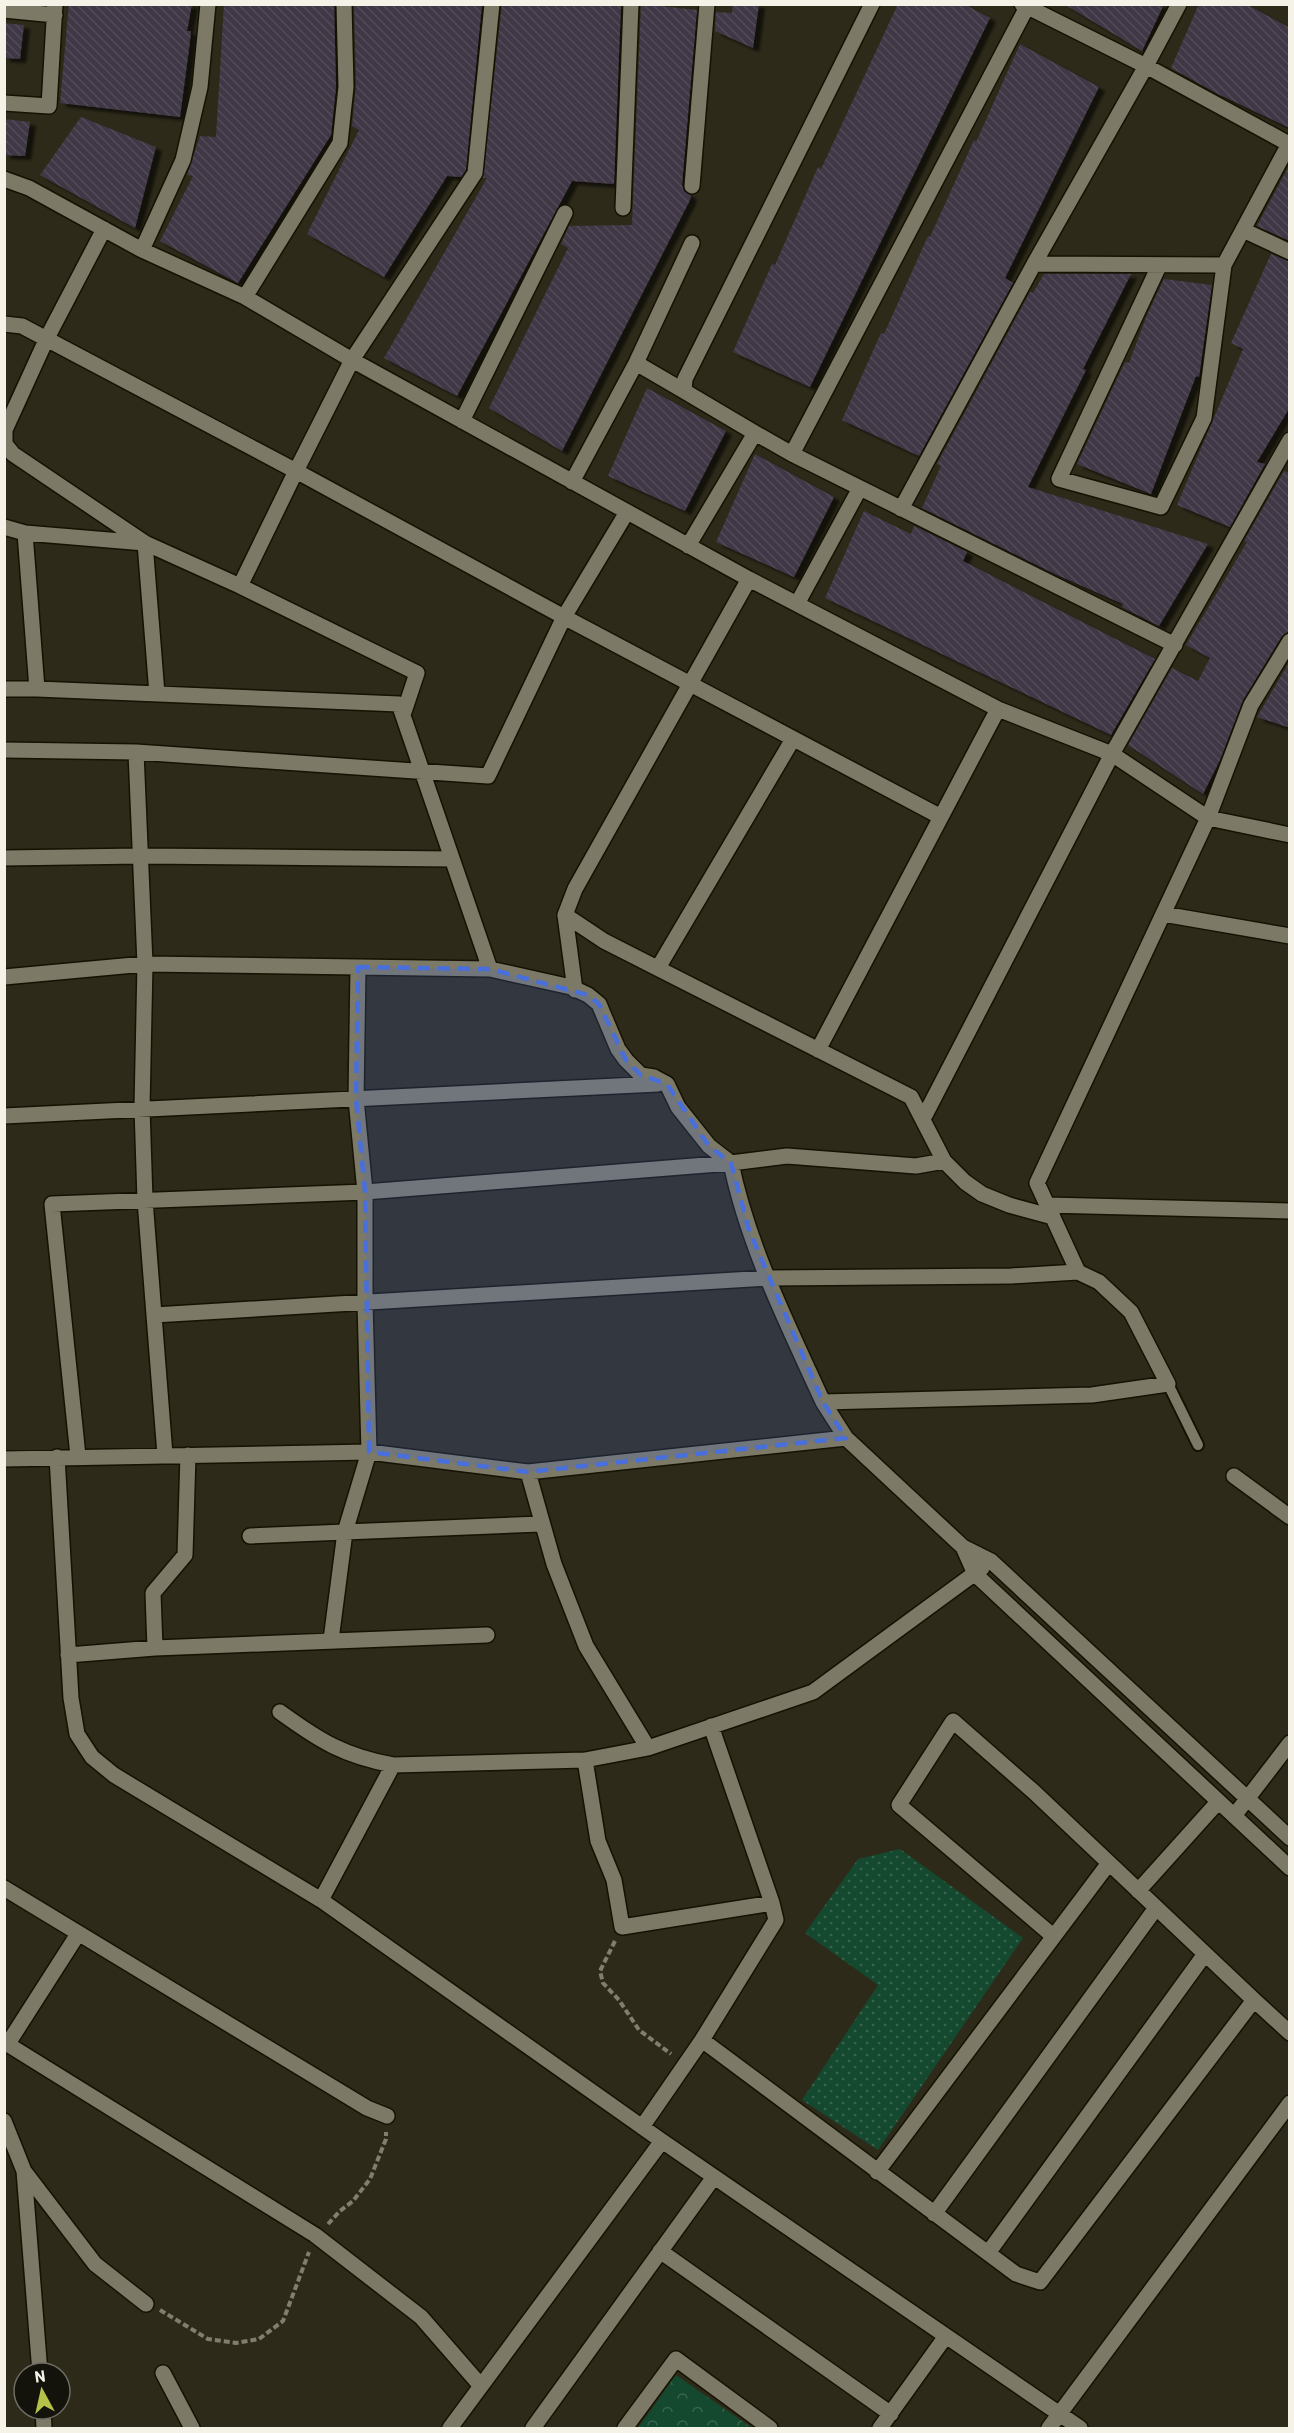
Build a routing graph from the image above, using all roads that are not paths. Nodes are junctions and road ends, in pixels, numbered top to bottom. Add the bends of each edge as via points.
1 (208, 4) edge
2 (344, 4) edge
3 (492, 4) edge
4 (631, 4) edge
5 (707, 4) edge
6 (872, 4) edge
7 (1179, 4) edge
8 (1024, 6) edge
9 (4, 10) edge
10 (55, 10) edge
11 (1146, 66) junction
12 (4, 103) edge
13 (4, 179) edge
14 (692, 186) dead end
15 (622, 208) dead end
16 (565, 213) dead end
17 (104, 229) junction
18 (1243, 230) junction
19 (692, 243) dead end
20 (142, 249) junction
21 (1290, 252) edge
22 (1034, 264) junction
23 (1224, 265) junction
24 (1159, 266) junction
25 (245, 297) junction
26 (4, 324) edge
27 (46, 340) junction
28 (352, 360) junction
29 (636, 363) junction
30 (684, 391) junction
31 (462, 421) junction
32 (755, 433) junction
33 (1290, 440) edge
34 (792, 454) junction
35 (296, 471) junction
36 (572, 482) junction
37 (860, 488) junction
38 (901, 509) junction
39 (627, 512) junction
40 (4, 527) edge
41 (25, 532) junction
42 (145, 543) junction
43 (688, 546) junction
44 (749, 579) junction
45 (240, 586) junction
46 (797, 604) junction
47 (564, 617) junction
48 (1290, 641) edge
49 (1175, 645) junction
50 (690, 684) junction
51 (4, 689) edge
52 (37, 689) junction
53 (157, 694) junction
54 (998, 708) junction
55 (403, 715) junction
56 (793, 739) junction
57 (4, 750) edge
58 (136, 752) junction
59 (1112, 754) junction
60 (422, 770) junction
61 (941, 817) junction
62 (1208, 818) junction
63 (1290, 835) edge
64 (141, 856) junction
65 (4, 858) edge
66 (452, 859) junction
67 (1163, 914) junction
68 (565, 915) junction
69 (1290, 936) edge
70 (145, 964) junction
71 (358, 967) junction
72 (658, 968) junction
73 (490, 969) junction
74 (4, 977) edge
75 (575, 990) junction
76 (818, 1050) junction
77 (667, 1084) junction
78 (356, 1099) junction
79 (142, 1108) junction
80 (4, 1116) edge
81 (924, 1119) junction
82 (944, 1161) junction
83 (731, 1163) junction
84 (365, 1192) junction
85 (146, 1200) junction
86 (1050, 1211) junction
87 (1290, 1211) edge
88 (1078, 1272) junction
89 (769, 1278) junction
90 (365, 1303) junction
91 (154, 1315) junction
92 (1168, 1384) junction
93 (823, 1402) junction
94 (846, 1438) junction
95 (1198, 1445) dead end
96 (369, 1452) junction
97 (165, 1455) junction
98 (188, 1455) junction
99 (78, 1456) junction
100 (57, 1457) junction
101 (4, 1459) edge
102 (528, 1472) junction
103 (1234, 1476) dead end
104 (1290, 1517) edge
105 (541, 1524) junction
106 (345, 1532) junction
107 (250, 1536) dead end
108 (963, 1547) junction
109 (991, 1561) junction
110 (975, 1574) junction
111 (487, 1635) dead end
112 (331, 1640) junction
113 (155, 1647) junction
114 (68, 1655) junction
115 (280, 1712) dead end
116 (711, 1726) junction
117 (1290, 1743) edge
118 (648, 1748) junction
119 (585, 1760) junction
120 (393, 1766) junction
121 (1248, 1800) junction
122 (1218, 1802) junction
123 (1234, 1816) junction
124 (1290, 1838) edge
125 (1109, 1863) junction
126 (1290, 1868) edge
127 (4, 1888) edge
128 (1138, 1891) junction
129 (321, 1900) junction
130 (772, 1903) junction
131 (1156, 1908) junction
132 (78, 1934) junction
133 (1053, 1936) junction
134 (1205, 1954) junction
135 (1254, 2000) junction
136 (1290, 2032) edge
137 (702, 2040) junction
138 (6, 2044) edge
139 (1290, 2103) edge
140 (387, 2116) road end
141 (4, 2121) edge
142 (642, 2127) junction
143 (662, 2141) junction
144 (24, 2171) junction
145 (877, 2172) junction
146 (714, 2177) junction
147 (934, 2214) junction
148 (660, 2251) junction
149 (988, 2253) junction
150 (146, 2304) road end
151 (946, 2336) junction
152 (39, 2361) edge
153 (163, 2373) dead end
154 (481, 2386) junction
155 (891, 2414) junction
156 (1060, 2414) junction
157 (192, 2428) edge
158 (450, 2428) edge
159 (533, 2428) edge
160 (625, 2428) edge
161 (770, 2428) edge
162 (880, 2428) edge
163 (1049, 2428) edge
164 (1080, 2428) edge

1 - 20 street via 200,87 183,160
2 - 25 street via 346,87 340,143
3 - 28 street via 475,173
4 - 15 street
5 - 14 street
6 - 30 street via 686,379
7 - 11 street
8 - 11 street
8 - 34 street
9 - 10 street
10 - 12 street via 49,106
11 - 18 street via 1289,144
11 - 22 street
13 - 17 street via 29,188
16 - 31 street
17 - 20 street
17 - 27 street
18 - 21 street
18 - 23 street
19 - 29 street
20 - 25 street
22 - 24 street
22 - 38 street
23 - 24 street
23 - 24 street via 1204,418 1161,507 1059,479
25 - 28 street
26 - 27 street via 22,326
27 - 35 street
27 - 42 street via 5,430 5,444 13,454
28 - 31 street
28 - 35 street
29 - 30 street
29 - 36 street
30 - 32 street
31 - 36 street
32 - 34 street
32 - 43 street
33 - 49 street
34 - 37 street
35 - 45 street
35 - 47 street
36 - 39 street
37 - 38 street
37 - 46 street
38 - 49 street
39 - 43 street
39 - 47 street
40 - 41 street
41 - 42 street
41 - 52 street
42 - 45 street
42 - 53 street
43 - 44 street
44 - 46 street
44 - 50 street
45 - 55 street via 417,674
46 - 54 street
47 - 50 street
47 - 60 street via 488,776
48 - 62 street via 1251,705
49 - 59 street
50 - 56 street
50 - 68 street via 575,889
51 - 52 street
52 - 53 street
53 - 55 street via 399,704
54 - 59 street
54 - 61 street
55 - 60 street
56 - 61 street
56 - 72 street
57 - 58 street
58 - 60 street
58 - 64 street
59 - 62 street
59 - 81 street
60 - 66 street
61 - 76 street
62 - 63 street
62 - 67 street
64 - 65 street
64 - 66 street
64 - 70 street
66 - 73 street
67 - 69 street
67 - 86 street via 1037,1183
68 - 72 street via 604,941
68 - 75 street
70 - 71 street
70 - 74 street
70 - 79 street
71 - 73 street
71 - 78 street
72 - 76 street
73 - 75 street
75 - 77 street via 599,1004 626,1060 641,1075
76 - 81 street via 911,1097
77 - 78 street
77 - 83 street via 678,1107 709,1146
78 - 79 street
78 - 84 street
79 - 80 street
79 - 85 street
81 - 82 street
82 - 83 street via 916,1166 787,1156
82 - 86 street via 982,1194 1009,1205
83 - 84 street
83 - 89 street via 749,1230
84 - 85 street
84 - 90 street
85 - 91 street
85 - 99 street via 52,1204
86 - 87 street
86 - 88 street
88 - 89 street
88 - 92 street via 1099,1282 1131,1312
89 - 90 street
89 - 93 street
90 - 91 street
90 - 96 street
91 - 97 street
92 - 93 street via 1092,1395
92 - 95 lane
93 - 94 street
94 - 102 street
94 - 108 street
96 - 98 street
96 - 102 street
96 - 106 street
97 - 98 street
97 - 99 street
98 - 113 street via 185,1555 153,1593
99 - 100 street
100 - 101 street
100 - 114 street
102 - 105 street
103 - 104 street
105 - 106 street
105 - 118 street via 586,1646
106 - 107 street
106 - 112 street
108 - 109 street
108 - 110 street
109 - 110 street
109 - 121 street
110 - 116 street via 813,1692
110 - 122 street
111 - 112 street
112 - 113 street
113 - 114 street
114 - 129 street via 77,1734 92,1757 114,1775
115 - 120 street via 319,1740 363,1760
116 - 118 street
116 - 130 street
117 - 121 street
118 - 119 street
119 - 120 street
119 - 130 street via 597,1841 614,1880 622,1927
120 - 129 street
121 - 123 street
121 - 124 street
122 - 123 street
122 - 128 street
123 - 126 street
125 - 128 street
125 - 133 street
125 - 133 street via 954,1721 899,1805
127 - 132 street
128 - 131 street
129 - 142 street
130 - 137 street via 776,1920
131 - 134 street
131 - 147 street
132 - 138 street
132 - 140 street via 367,2109
133 - 145 street
134 - 135 street
134 - 149 street
135 - 136 street
135 - 149 street via 1040,2282 1016,2274
137 - 142 street
137 - 145 street
138 - 154 street via 315,2235 421,2317
139 - 156 street
141 - 144 street
142 - 143 street
143 - 146 street
143 - 154 street
144 - 150 street via 95,2264
144 - 152 street
145 - 147 street
146 - 148 street
146 - 151 street
147 - 149 street
148 - 155 street
148 - 159 street
151 - 155 street
151 - 156 street
153 - 157 street
154 - 158 street
155 - 162 street
156 - 163 street
156 - 164 street
160 - 161 street via 676,2359

